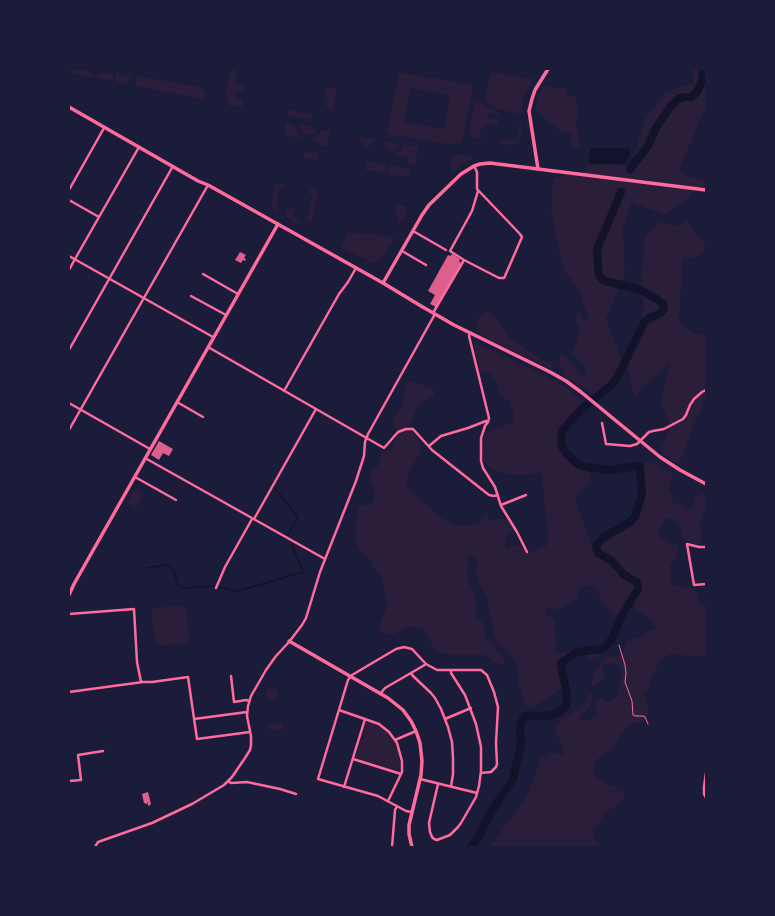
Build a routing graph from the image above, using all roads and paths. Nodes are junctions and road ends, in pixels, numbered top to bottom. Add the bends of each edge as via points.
1 (548, 69) edge
2 (69, 108) edge
3 (104, 128) junction
4 (139, 147) junction
5 (173, 166) junction
6 (474, 166) junction
7 (538, 169) junction
8 (208, 185) junction
9 (69, 190) edge
10 (478, 190) junction
11 (706, 190) edge
12 (69, 200) edge
13 (99, 217) junction
14 (278, 224) junction
15 (413, 231) junction
16 (446, 250) dead end
17 (401, 251) junction
18 (69, 256) edge
19 (75, 259) junction
20 (464, 260) junction
21 (426, 265) dead end
22 (356, 268) junction
23 (69, 270) edge
24 (203, 274) dead end
25 (110, 279) junction
26 (383, 283) junction
27 (238, 294) junction
28 (191, 296) dead end
29 (144, 298) junction
30 (434, 314) junction
31 (226, 315) junction
32 (470, 333) junction
33 (213, 338) junction
34 (208, 347) junction
35 (69, 350) edge
36 (706, 390) edge
37 (284, 391) junction
38 (177, 402) junction
39 (69, 403) edge
40 (316, 409) junction
41 (81, 410) junction
42 (203, 417) dead end
43 (487, 423) junction
44 (602, 423) dead end
45 (598, 427) dead end
46 (603, 427) junction
47 (69, 430) edge
48 (366, 438) junction
49 (640, 441) junction
50 (429, 446) junction
51 (150, 449) junction
52 (145, 458) junction
53 (135, 477) junction
54 (706, 484) edge
55 (498, 495) junction
56 (526, 495) dead end
57 (176, 500) dead end
58 (501, 504) junction
59 (253, 519) junction
60 (706, 547) edge
61 (527, 552) dead end
62 (325, 559) junction
63 (706, 584) edge
64 (216, 588) dead end
65 (69, 593) edge
66 (69, 614) edge
67 (289, 641) junction
68 (619, 645) dead end
69 (426, 664) junction
70 (451, 670) junction
71 (411, 673) junction
72 (231, 676) dead end
73 (351, 677) junction
74 (141, 682) junction
75 (69, 692) edge
76 (380, 694) junction
77 (249, 702) junction
78 (471, 708) junction
79 (339, 710) junction
80 (247, 712) junction
81 (194, 719) junction
82 (366, 719) junction
83 (445, 719) junction
84 (648, 724) dead end
85 (416, 731) junction
86 (250, 732) junction
87 (395, 740) junction
88 (103, 752) dead end
89 (353, 759) junction
90 (481, 773) junction
91 (706, 773) edge
92 (401, 774) junction
93 (420, 780) junction
94 (69, 781) edge
95 (228, 781) junction
96 (438, 784) junction
97 (344, 787) junction
98 (451, 787) junction
99 (477, 793) junction
100 (296, 794) dead end
101 (706, 798) edge
102 (388, 801) junction
103 (398, 806) junction
104 (412, 812) junction
105 (95, 847) edge
106 (392, 847) edge
107 (412, 847) edge

1 - 7 street via 535,90 529,112
2 - 3 street
3 - 4 street
3 - 9 street
4 - 5 street
4 - 13 street
5 - 8 street
5 - 25 street
6 - 7 street via 487,163
6 - 10 street
6 - 15 street via 457,178 429,205
7 - 11 street
8 - 14 street
8 - 29 street
10 - 20 street via 472,211 450,251
10 - 20 street via 522,237 504,278 499,278
12 - 13 street
13 - 19 street
14 - 22 street
14 - 27 street
15 - 16 street
15 - 17 street
17 - 21 street
17 - 26 street
18 - 19 street
19 - 23 street
19 - 25 street
20 - 30 street
22 - 26 street
22 - 37 street
24 - 27 street
25 - 29 street
25 - 35 street
26 - 30 street
27 - 31 street
28 - 31 street
29 - 33 street
29 - 41 street
30 - 32 street
30 - 48 street
31 - 33 street
32 - 43 street via 489,418
32 - 49 street via 571,384
33 - 34 street
34 - 37 street
34 - 38 street
36 - 49 street via 694,399 682,419 664,429 649,432
37 - 40 street
38 - 42 street
38 - 51 street
39 - 41 street
40 - 48 street
40 - 59 street
41 - 47 street
41 - 51 street
43 - 50 street via 486,421 441,436
43 - 55 street via 481,438 480,458
44 - 46 street
45 - 46 street
46 - 49 street via 606,444 632,446
48 - 50 street via 384,448 398,432 409,428 416,431
48 - 62 street via 364,456 356,481
49 - 54 street via 673,466
50 - 55 street via 488,495
51 - 52 street
52 - 53 street
52 - 59 street
53 - 57 street
53 - 65 street
55 - 58 street
56 - 58 street
58 - 61 street
59 - 62 street
59 - 64 street via 224,567
60 - 63 street via 687,544 694,585
62 - 67 street via 306,618
66 - 74 street via 134,609 137,662
67 - 73 street
67 - 77 street via 266,670
68 - 84 path via 633,715 645,717
69 - 70 street via 437,670
69 - 71 street
69 - 73 street via 412,650 400,648
70 - 78 street
70 - 90 street via 484,672 496,697 497,764 491,772
71 - 76 street via 385,688
71 - 83 street via 435,698
72 - 77 street via 234,702
73 - 76 street
73 - 79 street
74 - 75 street
74 - 81 street via 188,677
76 - 85 street via 402,710
77 - 80 street
78 - 83 street
78 - 90 street via 480,739
79 - 82 street
79 - 97 street via 318,779
80 - 81 street
80 - 86 street
81 - 86 street via 198,739
82 - 87 street via 384,727
82 - 89 street
83 - 98 street via 453,750
85 - 87 street
85 - 93 street via 422,756
86 - 95 street via 251,745 248,754
87 - 92 street via 402,761
88 - 94 street via 78,755 81,780
89 - 92 street
89 - 97 street
90 - 99 street
91 - 101 street
92 - 102 street
93 - 96 street
93 - 104 street
95 - 100 street via 247,782
95 - 105 street via 192,804 148,825 99,842
96 - 98 street
96 - 99 street via 429,823 432,837 437,840 450,835 458,827
97 - 102 street
98 - 99 street
102 - 103 street
103 - 104 street
103 - 106 street via 395,810
104 - 107 street via 409,839

